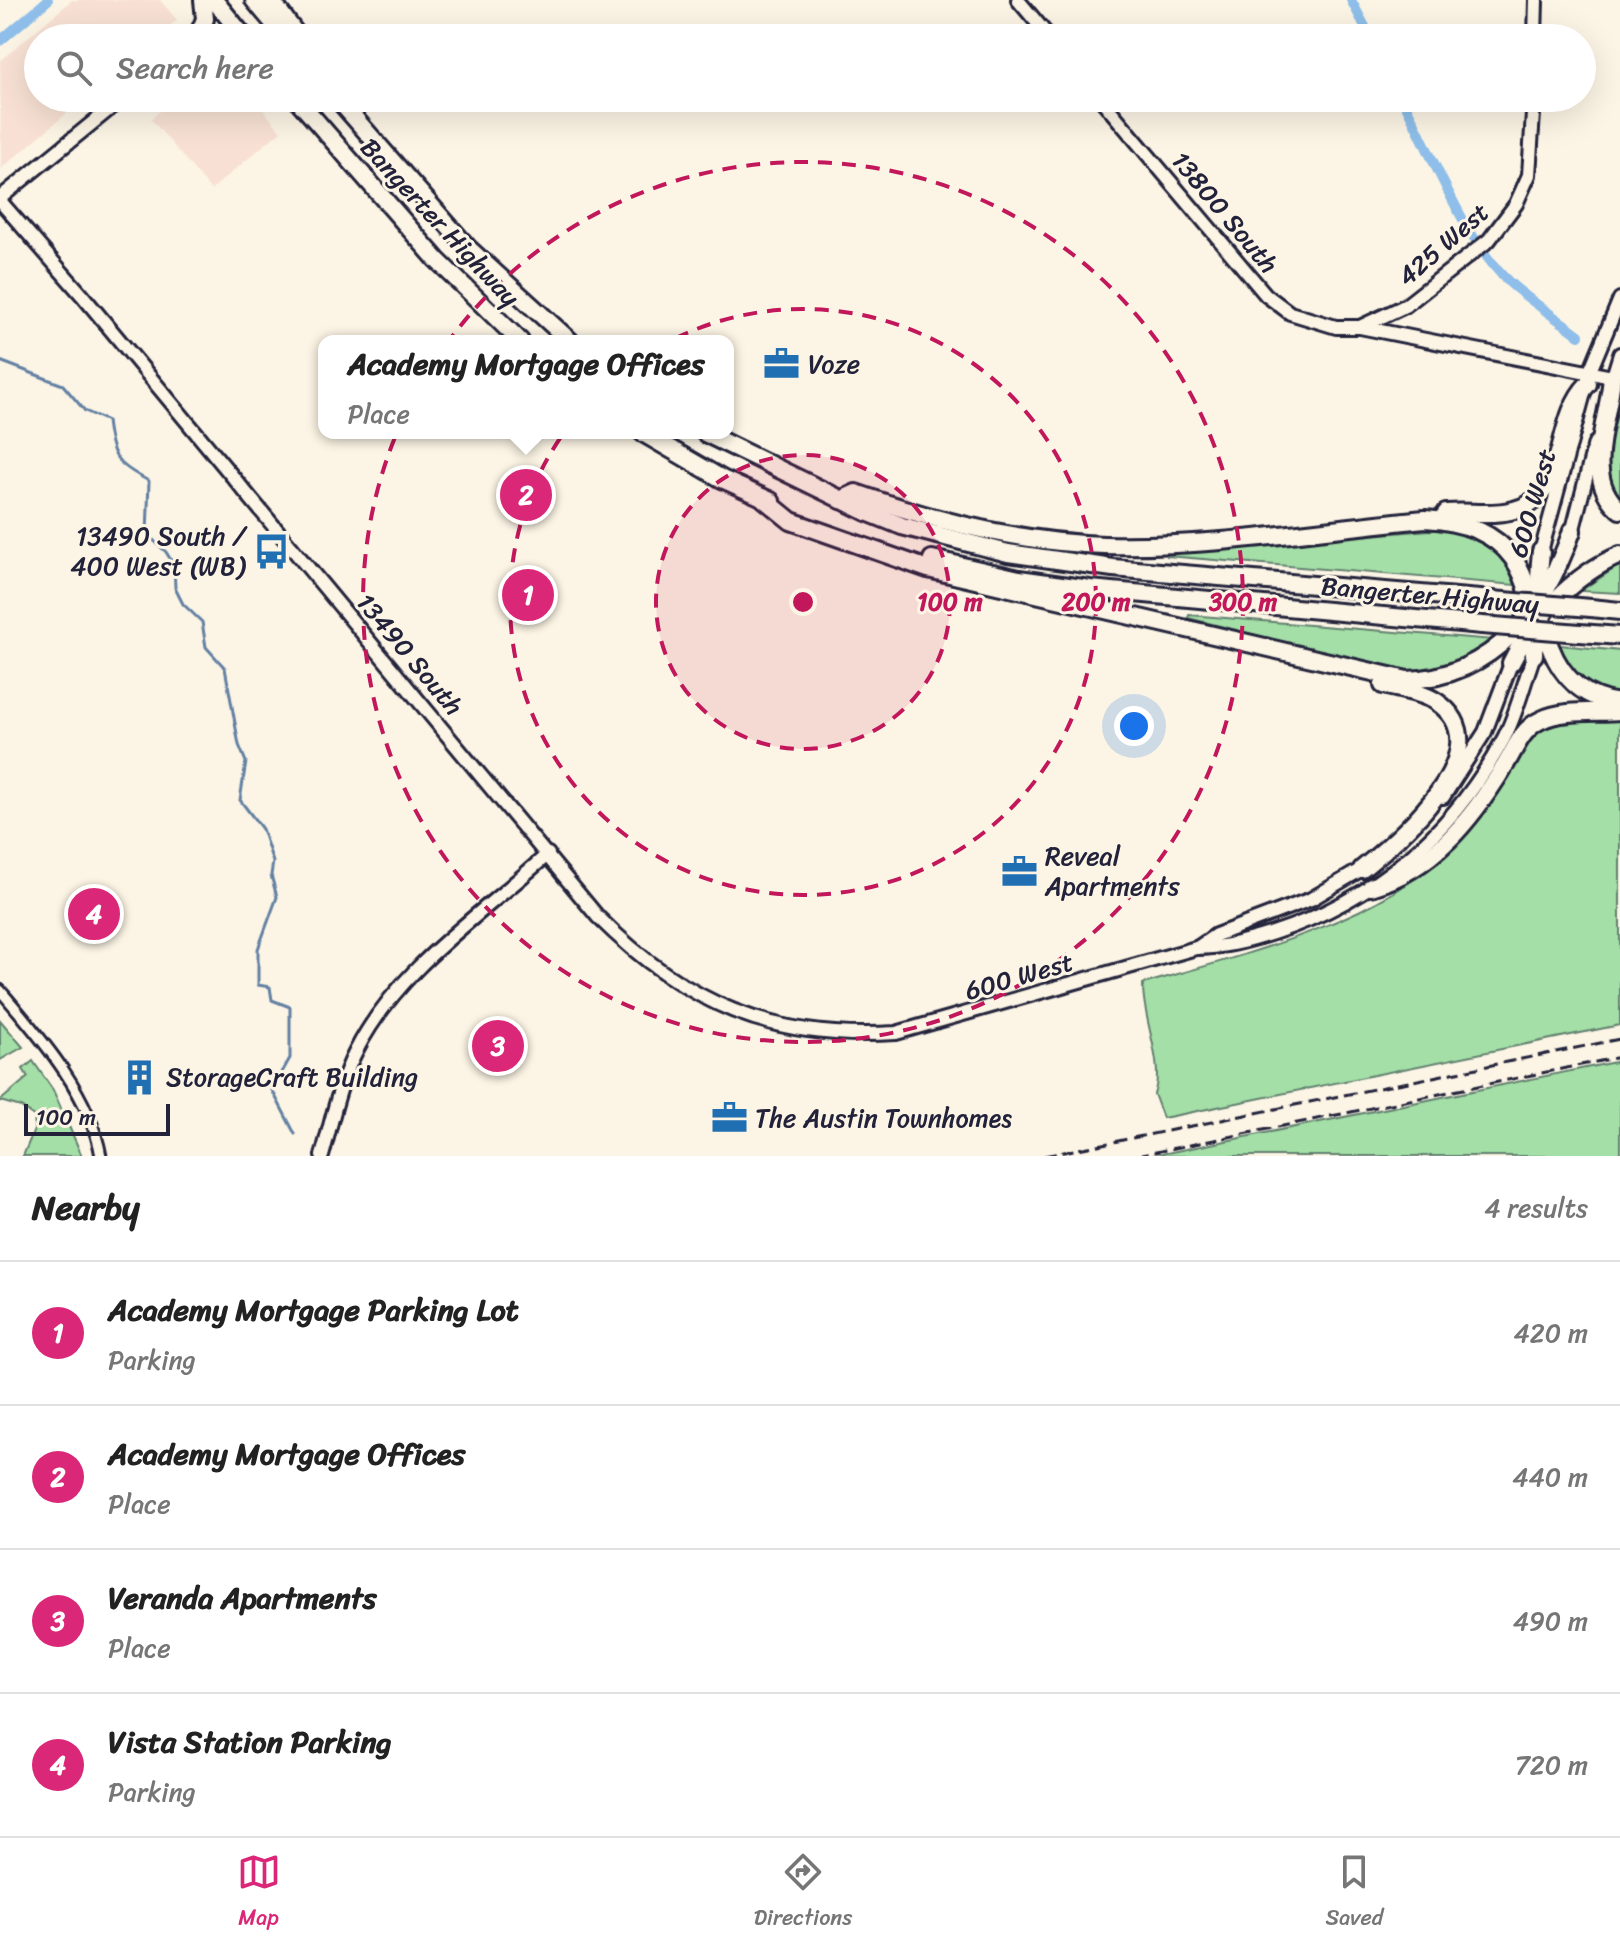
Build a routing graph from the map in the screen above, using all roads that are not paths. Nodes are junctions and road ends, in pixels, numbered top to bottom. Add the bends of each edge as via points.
1 (203, 0) edge
2 (214, 0) edge
3 (254, 0) edge
4 (271, 0) edge
5 (1018, 0) edge
6 (1536, 0) edge
7 (203, 24) edge
8 (234, 24) edge
9 (274, 24) edge
10 (289, 24) edge
11 (1038, 24) edge
12 (1535, 24) edge
13 (106, 112) edge
14 (308, 112) edge
15 (349, 112) edge
16 (1112, 112) edge
17 (1533, 112) edge
18 (0, 200) edge
19 (1620, 299) edge
20 (1336, 327) joint
21 (1359, 327) junction
22 (514, 335) edge
23 (563, 335) edge
24 (1620, 354) edge
25 (1589, 377) junction
26 (1612, 377) junction
27 (653, 439) edge
28 (717, 439) edge
29 (764, 499) junction
30 (841, 500) junction
31 (1620, 510) edge
32 (1425, 519) junction
33 (1572, 531) joint
34 (1541, 551) joint
35 (1620, 555) edge
36 (1620, 611) edge
37 (1537, 613) junction
38 (1620, 636) edge
39 (1534, 655) joint
40 (1319, 660) junction
41 (1511, 663) joint
42 (1620, 703) edge
43 (1620, 711) edge
44 (548, 854) junction
45 (1362, 869) junction
46 (1371, 887) junction
47 (1196, 948) junction
48 (0, 990) edge
49 (852, 1036) joint
50 (101, 1156) edge
51 (322, 1156) edge

1 - 7 highway
2 - 8 highway
3 - 9 highway
4 - 10 highway
5 - 11 main road
6 - 12 main road
13 - 18 main road
14 - 22 highway, Bangerter Highway via 437,260
15 - 23 highway, Bangerter Highway via 469,249
16 - 20 main road, 13800 South via 1266,295 1290,313
17 - 21 main road, 425 West via 1529,175 1516,204 1489,240 1405,306
18 - 44 main road, 13490 South
19 - 25 main road, 600 West
20 - 21 main road, 425 West
21 - 25 main road
24 - 26 main road, 600 West
25 - 26 main road
25 - 32 highway via 1573,398 1551,480 1538,497 1506,512 1435,514
25 - 34 main road, 600 West
26 - 31 highway via 1599,474 1607,497
26 - 33 main road, 600 West
27 - 29 highway, Bangerter Highway
28 - 30 highway, Bangerter Highway
29 - 38 highway, Bangerter Highway, bridge via 897,548 1019,579
29 - 40 highway via 791,521 928,569
30 - 32 highway via 856,493 997,533 1103,545
30 - 36 highway, Bangerter Highway, bridge via 938,536 1078,565
32 - 37 highway via 1461,522 1489,534 1514,560
33 - 37 highway
34 - 37 highway
35 - 37 highway
37 - 39 highway
37 - 40 highway via 1484,658 1435,678 1386,677
37 - 41 highway
37 - 42 highway via 1554,657 1571,681
39 - 46 main road, 600 West via 1513,718 1480,779 1422,847
40 - 45 highway via 1434,701 1452,718 1458,734 1458,759 1449,777 1409,826
41 - 45 main road, 600 West via 1493,716 1458,777 1414,827
43 - 46 highway via 1556,715 1533,724 1447,843 1413,870
44 - 49 main road, 13490 South via 620,939 675,983 730,1012 763,1022
44 - 51 main road via 428,958 378,1013 355,1052
45 - 47 main road, 600 West via 1311,899 1216,935
46 - 47 main road, 600 West via 1291,927
47 - 49 main road, 600 West via 896,1033
48 - 50 street via 63,1071

